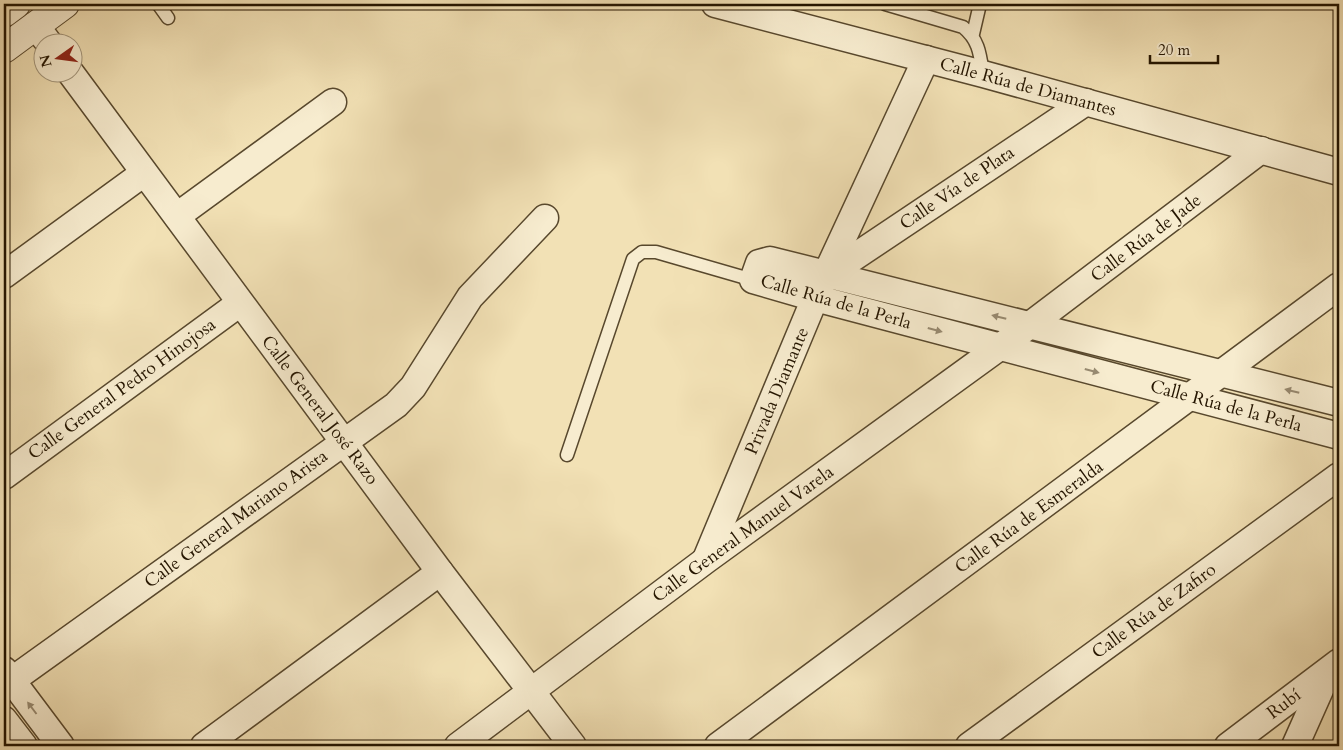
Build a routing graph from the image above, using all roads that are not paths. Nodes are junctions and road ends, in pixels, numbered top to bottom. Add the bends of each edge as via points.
1 (16, 4) edge
2 (64, 4) edge
3 (158, 4) edge
4 (715, 4) edge
5 (885, 4) edge
6 (980, 4) edge
7 (771, 11) edge
8 (4, 13) edge
9 (168, 18) dead end
10 (43, 32) edge
11 (972, 34) junction
12 (32, 38) edge
13 (4, 49) edge
14 (926, 59) junction
15 (983, 74) junction
16 (77, 82) edge
17 (333, 102) dead end
18 (1086, 102) junction
19 (1261, 150) junction
20 (1339, 172) edge
21 (144, 173) junction
22 (177, 216) junction
23 (545, 218) dead end
24 (829, 274) junction
25 (4, 275) edge
26 (753, 280) junction
27 (1339, 286) edge
28 (816, 298) junction
29 (240, 302) junction
30 (1030, 325) junction
31 (1000, 347) junction
32 (1219, 374) junction
33 (1192, 397) junction
34 (1339, 403) edge
35 (1339, 436) edge
36 (344, 442) junction
37 (568, 455) dead end
38 (4, 476) edge
39 (1339, 476) edge
40 (706, 560) junction
41 (440, 572) junction
42 (1334, 666) edge
43 (6, 679) edge
44 (531, 691) junction
45 (4, 720) edge
46 (24, 746) edge
47 (61, 746) edge
48 (204, 746) edge
49 (458, 746) edge
50 (573, 746) edge
51 (718, 746) edge
52 (968, 746) edge
53 (1228, 746) edge
54 (1295, 746) edge

1 - 8 street
2 - 10 street
3 - 9 lane
4 - 7 street, Calle Rúa de Diamantes
5 - 11 lane via 963,27
6 - 11 lane
7 - 14 street, Calle Rúa de Diamantes
11 - 15 lane via 979,46
12 - 13 street
14 - 15 street, Calle Rúa de Diamantes
14 - 24 street, Privada Diamante
15 - 18 street, Calle Rúa de Diamantes
16 - 21 street, Calle General José Razo
17 - 22 street
18 - 19 street, Calle Rúa de Diamantes
18 - 24 street, Calle Vía de Plata
19 - 20 street, Calle Rúa de Diamantes
19 - 30 street, Calle Rúa de Jade
21 - 22 street, Calle General José Razo
21 - 25 street
22 - 29 street, Calle General José Razo
23 - 36 street, Calle General Mariano Arista via 470,297 413,387 396,404
24 - 26 street, Calle Rúa de la Perla via 770,260 759,263
24 - 28 street, Privada Diamante
30 -> 24 street, Calle Rúa de la Perla
26 - 28 street, Calle Rúa de la Perla
26 - 37 lane via 656,252 642,252 633,259
27 - 32 street, Calle Rúa de Esmeralda
28 -> 31 street, Calle Rúa de la Perla
28 - 40 street, Privada Diamante
29 - 36 street, Calle General José Razo
29 - 38 street, Calle General Pedro Hinojosa
30 - 31 street, Calle General Manuel Varela
30 - 32 street, Calle Rúa de la Perla
31 -> 33 street, Calle Rúa de la Perla
31 - 40 street, Calle General Manuel Varela
32 - 33 street, Calle Rúa de Esmeralda
34 -> 32 street, Calle Rúa de la Perla
33 - 35 street, Calle Rúa de la Perla
33 - 51 street, Calle Rúa de Esmeralda
36 - 41 street, Calle General José Razo
36 - 43 street, Calle General Mariano Arista
39 - 52 street, Calle Rúa de Zafiro
40 - 44 street, Calle General Manuel Varela
41 - 44 street, Calle General José Razo
41 - 48 street
42 - 53 street, Rubí
42 - 54 street
47 -> 43 street
44 - 49 street, Calle General Manuel Varela
44 - 50 street, Calle General José Razo
45 - 46 street

